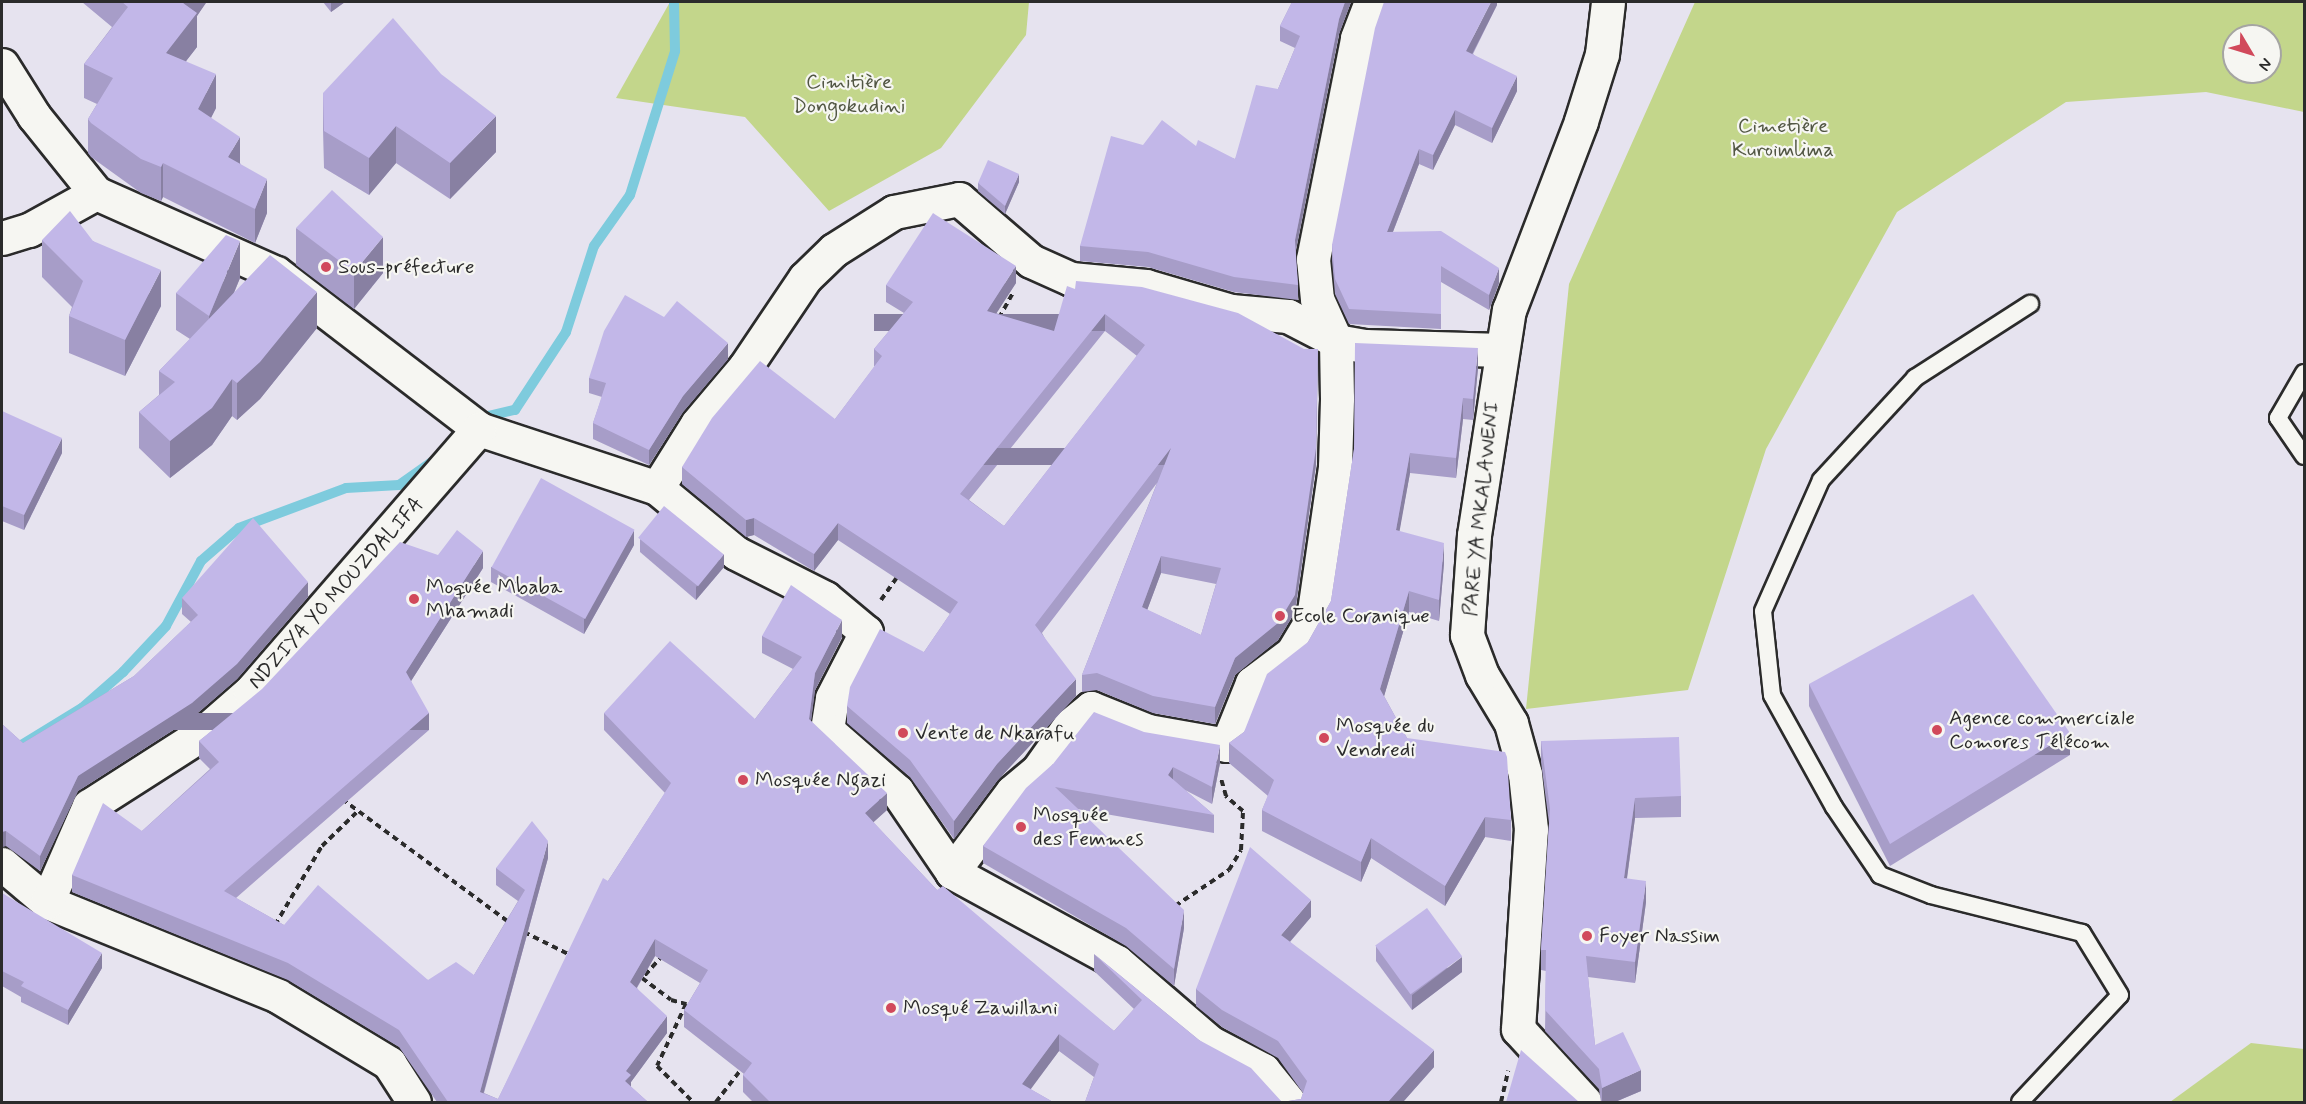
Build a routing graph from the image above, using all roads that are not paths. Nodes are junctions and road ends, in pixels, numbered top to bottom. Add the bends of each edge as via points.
1 (1371, 2) edge
2 (1608, 2) edge
3 (2, 66) edge
4 (96, 193) junction
5 (2, 238) edge
6 (2030, 304) dead end
7 (1336, 340) junction
8 (1502, 350) junction
9 (2304, 374) edge
10 (479, 429) junction
11 (2304, 456) edge
12 (657, 488) junction
13 (2, 864) edge
14 (952, 872) junction
15 (47, 902) junction
16 (414, 1102) edge
17 (1289, 1102) edge
18 (1585, 1102) edge
19 (2020, 1102) edge

1 - 7 street via 1357,38 1313,259 1317,298
2 - 8 street, PARE YA MKALAWENI via 1602,54 1509,310
3 - 4 street via 34,116
4 - 5 street via 29,230
4 - 10 street via 276,273
6 - 19 lane via 1915,378 1821,480 1764,611 1772,695 1834,807 1880,875 1932,895 2082,933 2120,994
7 - 8 street
7 - 12 street via 1288,316 1231,311 1146,286 1071,279 1031,261 959,199 894,212 834,250 805,278 745,367 696,424
7 - 14 street via 1335,467 1313,618 1292,653 1252,683 1229,739 1148,731 1091,708 1012,792
8 - 18 street, PARE YA MKALAWENI via 1474,535 1467,635 1482,675 1511,723 1525,774 1531,829 1518,1029
9 - 11 lane via 2278,418
10 - 12 street
10 - 15 street, NDZIYA YO MOUZDALIFA via 250,692 203,733 89,806
12 - 14 street via 736,554 871,619 832,698 827,730 897,791
13 - 15 street
14 - 17 street via 1117,962 1211,1043 1263,1070
15 - 16 street via 278,996 389,1064

